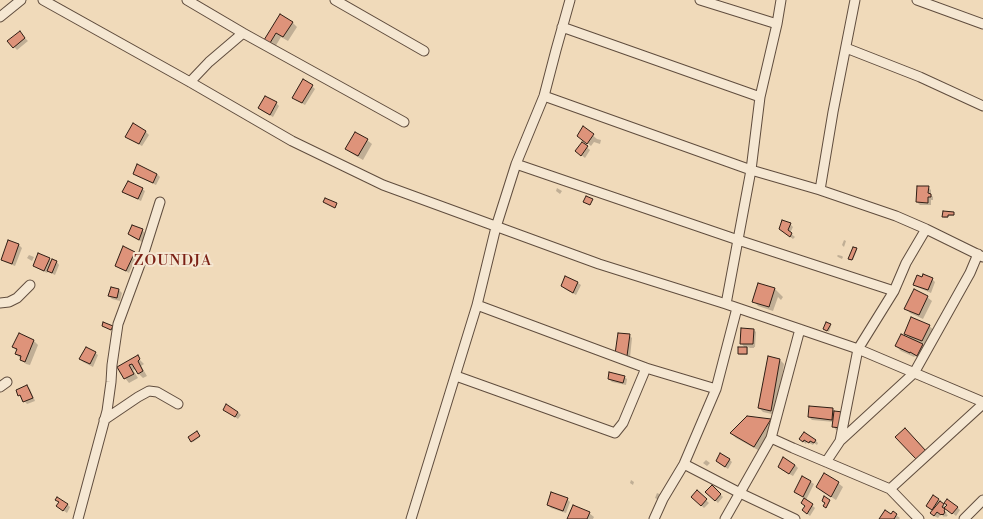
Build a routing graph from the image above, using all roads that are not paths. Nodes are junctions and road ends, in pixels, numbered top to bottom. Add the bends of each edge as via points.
1 (21, 0) edge
2 (43, 0) edge
3 (187, 0) edge
4 (335, 0) edge
5 (569, 0) edge
6 (700, 0) edge
7 (781, 0) edge
8 (855, 0) edge
9 (917, 0) edge
10 (0, 17) edge
11 (777, 24) junction
12 (983, 24) edge
13 (562, 27) junction
14 (243, 33) junction
15 (846, 48) junction
16 (424, 51) dead end
17 (190, 82) junction
18 (544, 96) junction
19 (760, 97) junction
20 (983, 106) edge
21 (404, 122) dead end
22 (516, 164) junction
23 (750, 170) junction
24 (820, 190) junction
25 (160, 202) dead end
26 (496, 226) junction
27 (926, 229) junction
28 (738, 240) junction
29 (981, 256) edge
30 (30, 285) dead end
31 (894, 291) junction
32 (0, 303) edge
33 (726, 304) junction
34 (477, 306) junction
35 (737, 308) junction
36 (800, 329) junction
37 (858, 349) junction
38 (646, 368) junction
39 (914, 373) junction
40 (456, 376) junction
41 (716, 389) junction
42 (983, 403) edge
43 (178, 404) dead end
44 (104, 420) junction
45 (771, 438) junction
46 (840, 441) junction
47 (826, 462) junction
48 (684, 464) junction
49 (890, 489) junction
50 (740, 493) junction
51 (983, 500) edge
52 (78, 519) edge
53 (410, 519) edge
54 (654, 519) edge
55 (725, 519) edge
56 (795, 519) edge
57 (919, 519) edge
58 (964, 519) edge

1 - 10 street
2 - 17 street
3 - 14 street
4 - 16 street
5 - 13 street
6 - 11 street
7 - 11 street
8 - 15 street
9 - 12 street
11 - 19 street
13 - 18 street
13 - 19 street
14 - 17 street
14 - 21 street
15 - 20 street via 920,77
15 - 24 street
17 - 26 street via 292,141 383,185
18 - 22 street
18 - 23 street
19 - 23 street
22 - 26 street
22 - 28 street
23 - 24 street
23 - 28 street
24 - 27 street
25 - 44 street via 118,324
26 - 33 street via 599,264
26 - 34 street
27 - 29 street
27 - 31 street via 906,263
28 - 31 street
28 - 33 street
29 - 39 street
30 - 32 street via 17,298
31 - 37 street
33 - 35 street
34 - 38 street
34 - 40 street
35 - 36 street
35 - 41 street
36 - 37 street
36 - 45 street
37 - 39 street
37 - 46 street
38 - 40 street via 623,423 615,433
38 - 41 street
39 - 42 street
39 - 46 street
40 - 53 street
41 - 48 street
42 - 49 street
43 - 44 street via 157,392 149,392
44 - 52 street
45 - 47 street
45 - 50 street
46 - 47 street
47 - 49 street
48 - 50 street
48 - 54 street
49 - 57 street
50 - 55 street
50 - 56 street
51 - 58 street

